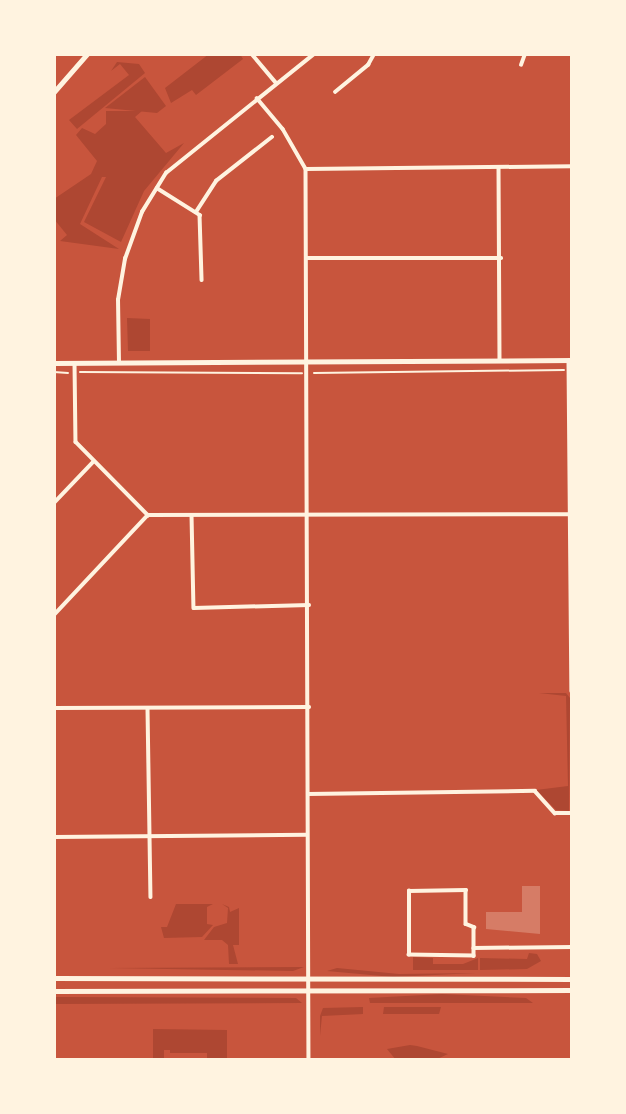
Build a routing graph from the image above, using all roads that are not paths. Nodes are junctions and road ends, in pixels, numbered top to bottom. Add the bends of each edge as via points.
1 (86, 54) edge
2 (252, 54) edge
3 (314, 54) edge
4 (525, 54) edge
5 (375, 55) edge
6 (521, 65) dead end
7 (276, 83) junction
8 (54, 92) edge
9 (335, 92) dead end
10 (257, 98) junction
11 (272, 137) dead end
12 (572, 166) edge
13 (499, 167) junction
14 (306, 169) junction
15 (157, 188) junction
16 (196, 212) junction
17 (306, 258) junction
18 (501, 258) junction
19 (202, 280) dead end
20 (500, 360) junction
21 (570, 360) edge
22 (75, 362) junction
23 (54, 363) edge
24 (119, 363) junction
25 (308, 363) junction
26 (93, 462) junction
27 (54, 503) edge
28 (309, 514) junction
29 (570, 514) edge
30 (148, 515) junction
31 (191, 516) junction
32 (571, 592) edge
33 (309, 605) junction
34 (54, 615) edge
35 (572, 691) edge
36 (309, 707) junction
37 (54, 708) edge
38 (148, 709) junction
39 (308, 794) junction
40 (572, 813) edge
41 (307, 835) junction
42 (150, 836) junction
43 (54, 837) edge
44 (150, 897) dead end
45 (572, 947) edge
46 (474, 948) junction
47 (54, 978) edge
48 (308, 978) junction
49 (572, 979) edge
50 (54, 990) edge
51 (572, 990) edge
52 (308, 991) junction
53 (309, 1060) edge

1 - 8 street
2 - 7 street
3 - 7 street
4 - 6 street
5 - 9 street
7 - 10 street
10 - 14 street via 283,129
10 - 15 street via 191,150
11 - 16 street via 216,181
12 - 13 street
13 - 14 street
13 - 18 street
14 - 17 street
15 - 16 street
15 - 24 street via 142,212 125,259 118,300
16 - 19 street via 200,215
17 - 18 street
17 - 25 street
18 - 20 street
20 - 21 street
20 - 25 street
21 - 29 street
22 - 23 street
22 - 24 street
22 - 26 street via 74,431 81,452
24 - 25 street
25 - 28 street
26 - 27 street
26 - 30 street
28 - 29 street
28 - 31 street
28 - 33 street
29 - 32 street
30 - 31 street
30 - 34 street
31 - 33 street via 194,608
32 - 35 street
33 - 36 street
36 - 38 street
36 - 39 street
37 - 38 street
38 - 42 street
39 - 40 street via 535,792 555,813
39 - 41 street
41 - 42 street
41 - 48 street
42 - 43 street
42 - 44 street
45 - 46 street
46 - 46 street via 474,927 466,925 466,890 409,891 409,955 474,956
47 - 48 main road
48 - 49 main road
48 - 52 street
50 - 52 main road
51 - 52 main road
52 - 53 street

